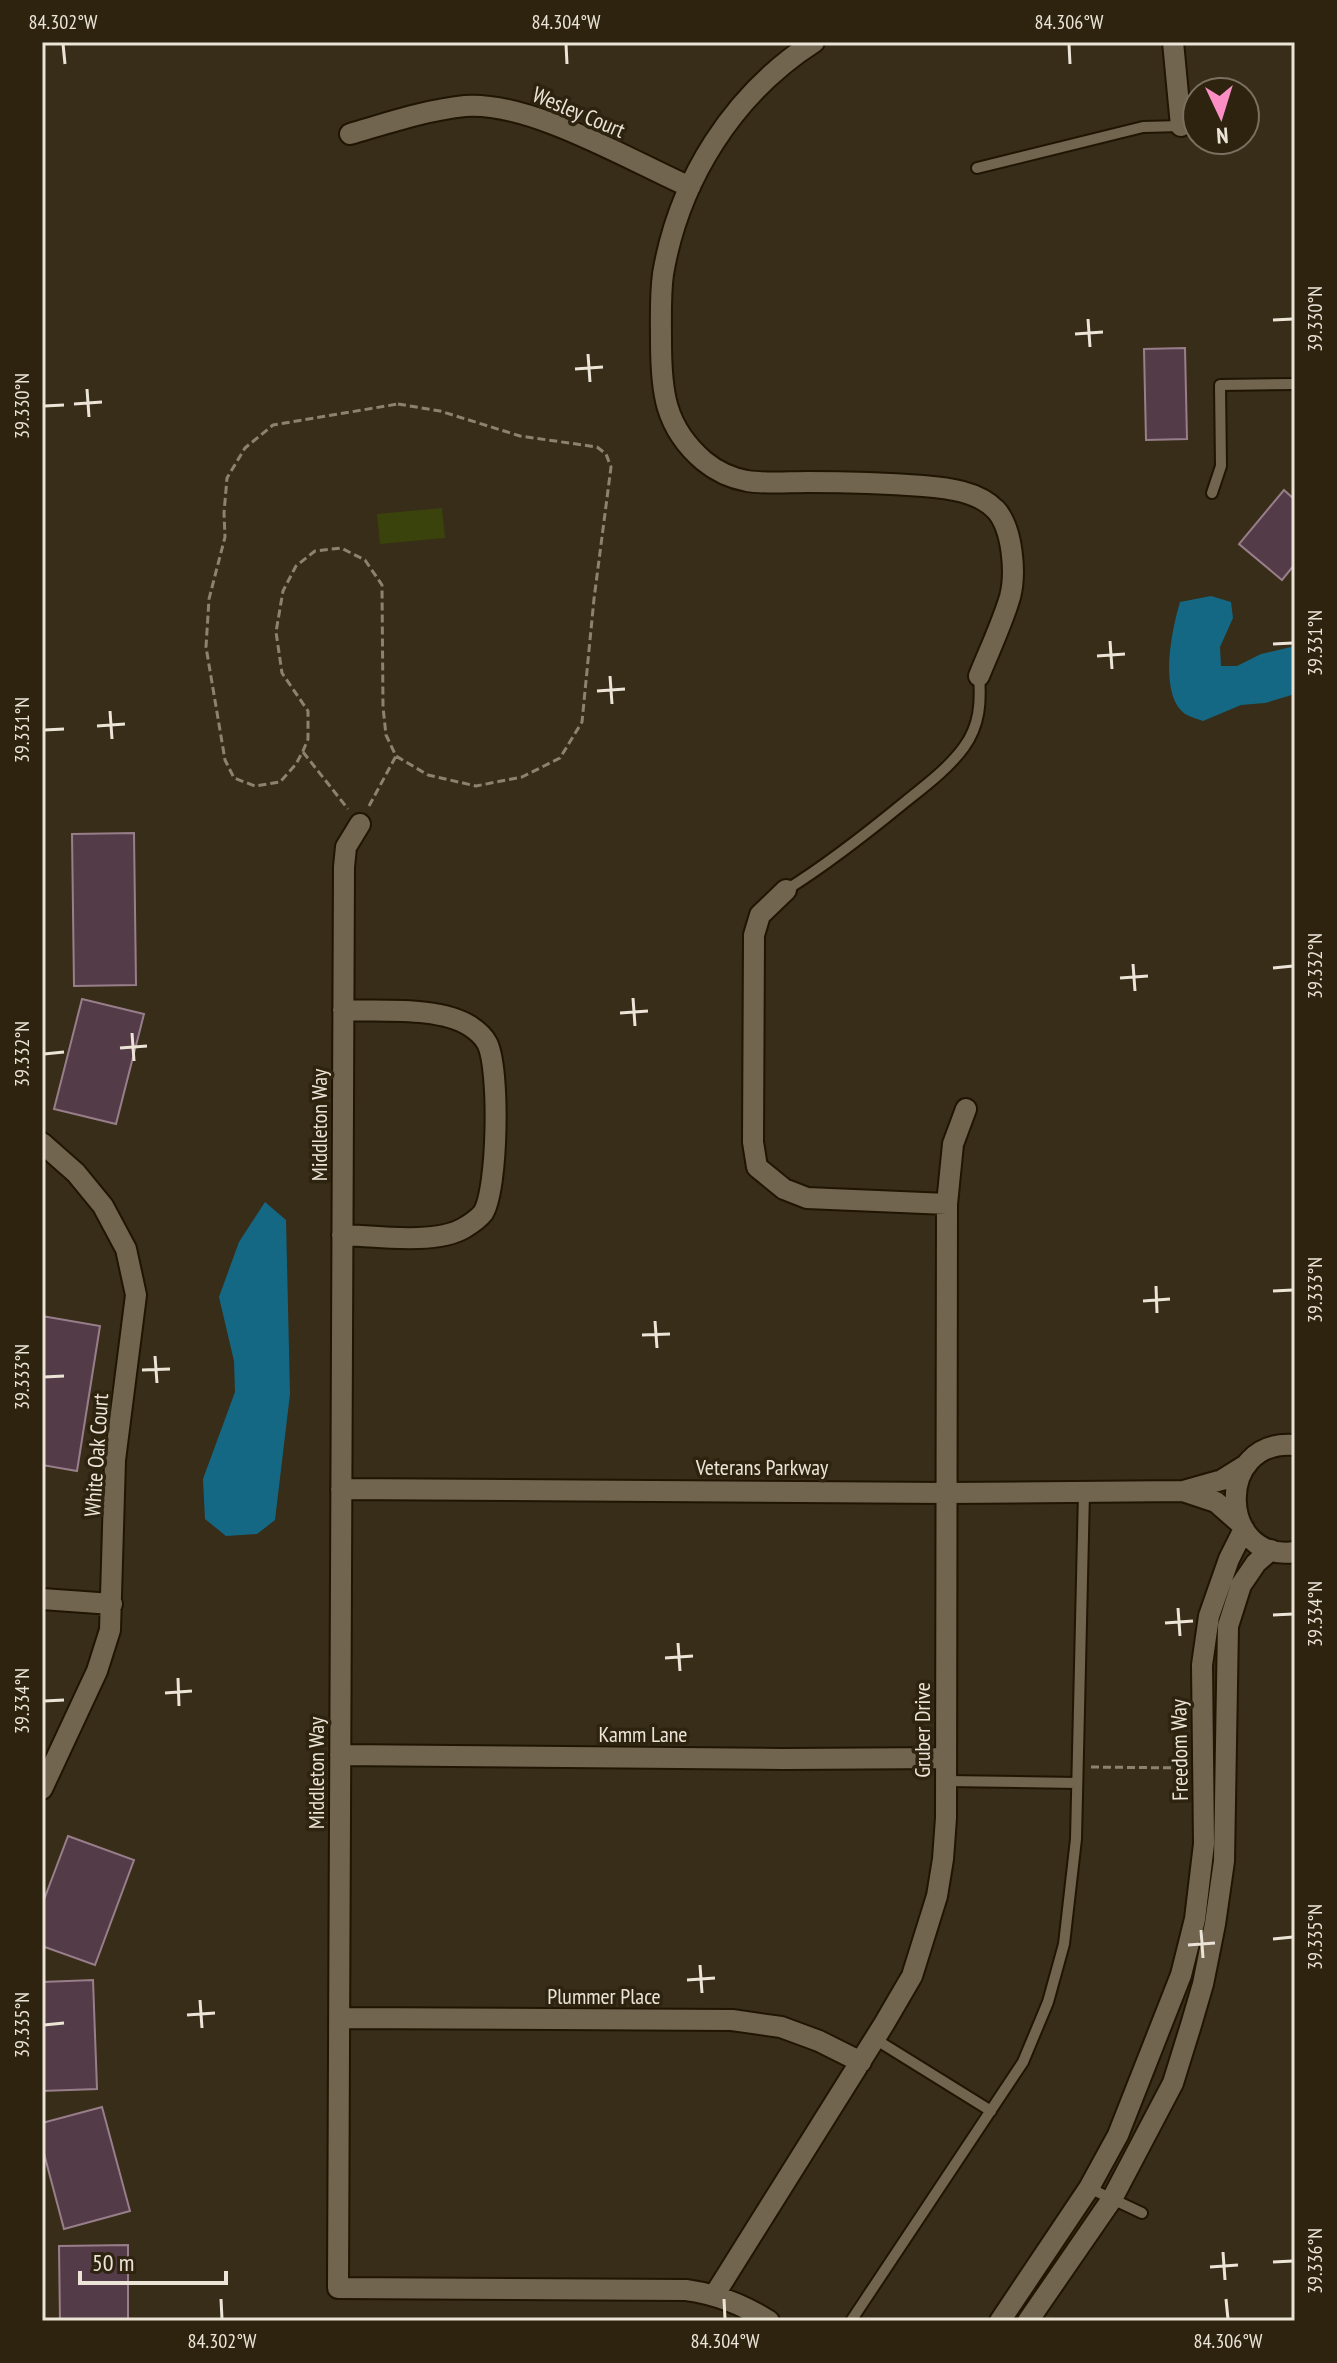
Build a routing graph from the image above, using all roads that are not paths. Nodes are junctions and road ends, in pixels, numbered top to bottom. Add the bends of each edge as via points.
1 (814, 42) edge
2 (1173, 42) edge
3 (1181, 126) joint
4 (350, 134) dead end
5 (977, 168) dead end
6 (690, 187) junction
7 (1295, 384) edge
8 (1212, 493) dead end
9 (979, 676) joint
10 (360, 824) road end
11 (786, 890) joint
12 (343, 1010) junction
13 (966, 1109) dead end
14 (42, 1143) edge
15 (947, 1204) junction
16 (342, 1235) junction
17 (1295, 1445) edge
18 (1246, 1465) junction
19 (341, 1489) junction
20 (1183, 1491) junction
21 (1084, 1492) junction
22 (947, 1493) junction
23 (1242, 1527) junction
24 (1271, 1550) junction
25 (1295, 1552) edge
26 (42, 1599) edge
27 (112, 1604) junction
28 (340, 1755) junction
29 (946, 1758) junction
30 (1214, 1768) junction
31 (946, 1781) junction
32 (1077, 1783) junction
33 (42, 1789) edge
34 (1181, 1975) junction
35 (1203, 1984) junction
36 (339, 2018) junction
37 (875, 2039) junction
38 (861, 2062) junction
39 (991, 2111) junction
40 (1089, 2188) junction
41 (1112, 2199) junction
42 (1142, 2213) dead end
43 (715, 2294) junction
44 (769, 2321) edge
45 (851, 2321) edge
46 (1000, 2321) edge
47 (1028, 2321) edge

1 - 6 street via 740,106
2 - 3 street
3 - 5 lane via 1143,127
4 - 6 street, Wesley Court via 423,113 494,107 549,122
6 - 9 street via 662,288 664,393 678,435 724,474 749,481 943,488 976,496 996,510 1008,529 1010,595
7 - 8 lane via 1220,385 1221,466
9 - 11 lane via 981,705 964,748 832,862
10 - 12 street, Middleton Way via 346,847 344,867
11 - 15 street via 760,915 754,935 757,1167 784,1189 807,1198
12 - 16 street, Middleton Way
12 - 16 street via 455,1018 487,1042 494,1068 494,1167 483,1213 462,1229 434,1237
13 - 15 street, Gruber Drive via 953,1144
14 - 27 street, White Oak Court via 103,1206 126,1249 136,1295 115,1460
15 - 22 street, Gruber Drive
16 - 19 street, Middleton Way
17 - 18 street, Veterans Parkway via 1274,1447
18 - 20 street, Veterans Parkway via 1222,1480
18 - 23 street via 1234,1493
19 - 22 street, Veterans Parkway
19 - 28 street, Middleton Way
20 - 21 street, Veterans Parkway
20 - 23 street, Veterans Parkway via 1216,1502
21 - 22 street, Veterans Parkway
21 - 32 lane
22 - 29 street, Gruber Drive
23 - 24 street, Veterans Parkway
23 - 30 street, Freedom Way via 1209,1616 1202,1665
24 - 25 street
24 - 30 street, Freedom Way via 1241,1585 1228,1626
26 - 27 street
27 - 33 street, White Oak Court via 97,1671
28 - 29 street, Kamm Lane
28 - 36 street, Middleton Way
29 - 31 street, Gruber Drive
30 - 34 street, Freedom Way via 1195,1919
30 - 35 street, Freedom Way via 1224,1861
31 - 32 lane
31 - 37 street, Gruber Drive via 937,1896 912,1976
32 - 39 lane via 1064,1944 1023,2062
34 - 35 street
34 - 40 street, Freedom Way via 1127,2116
35 - 41 street, Freedom Way via 1173,2083
36 - 38 street, Plummer Place via 732,2020 781,2027
36 - 43 street, Middleton Way via 338,2288
37 - 38 street, Gruber Drive
37 - 39 lane
38 - 43 street, Gruber Drive
39 - 45 lane
40 - 41 lane
40 - 46 street, Freedom Way
41 - 42 lane
41 - 47 street, Freedom Way
43 - 44 street, Middleton Way

